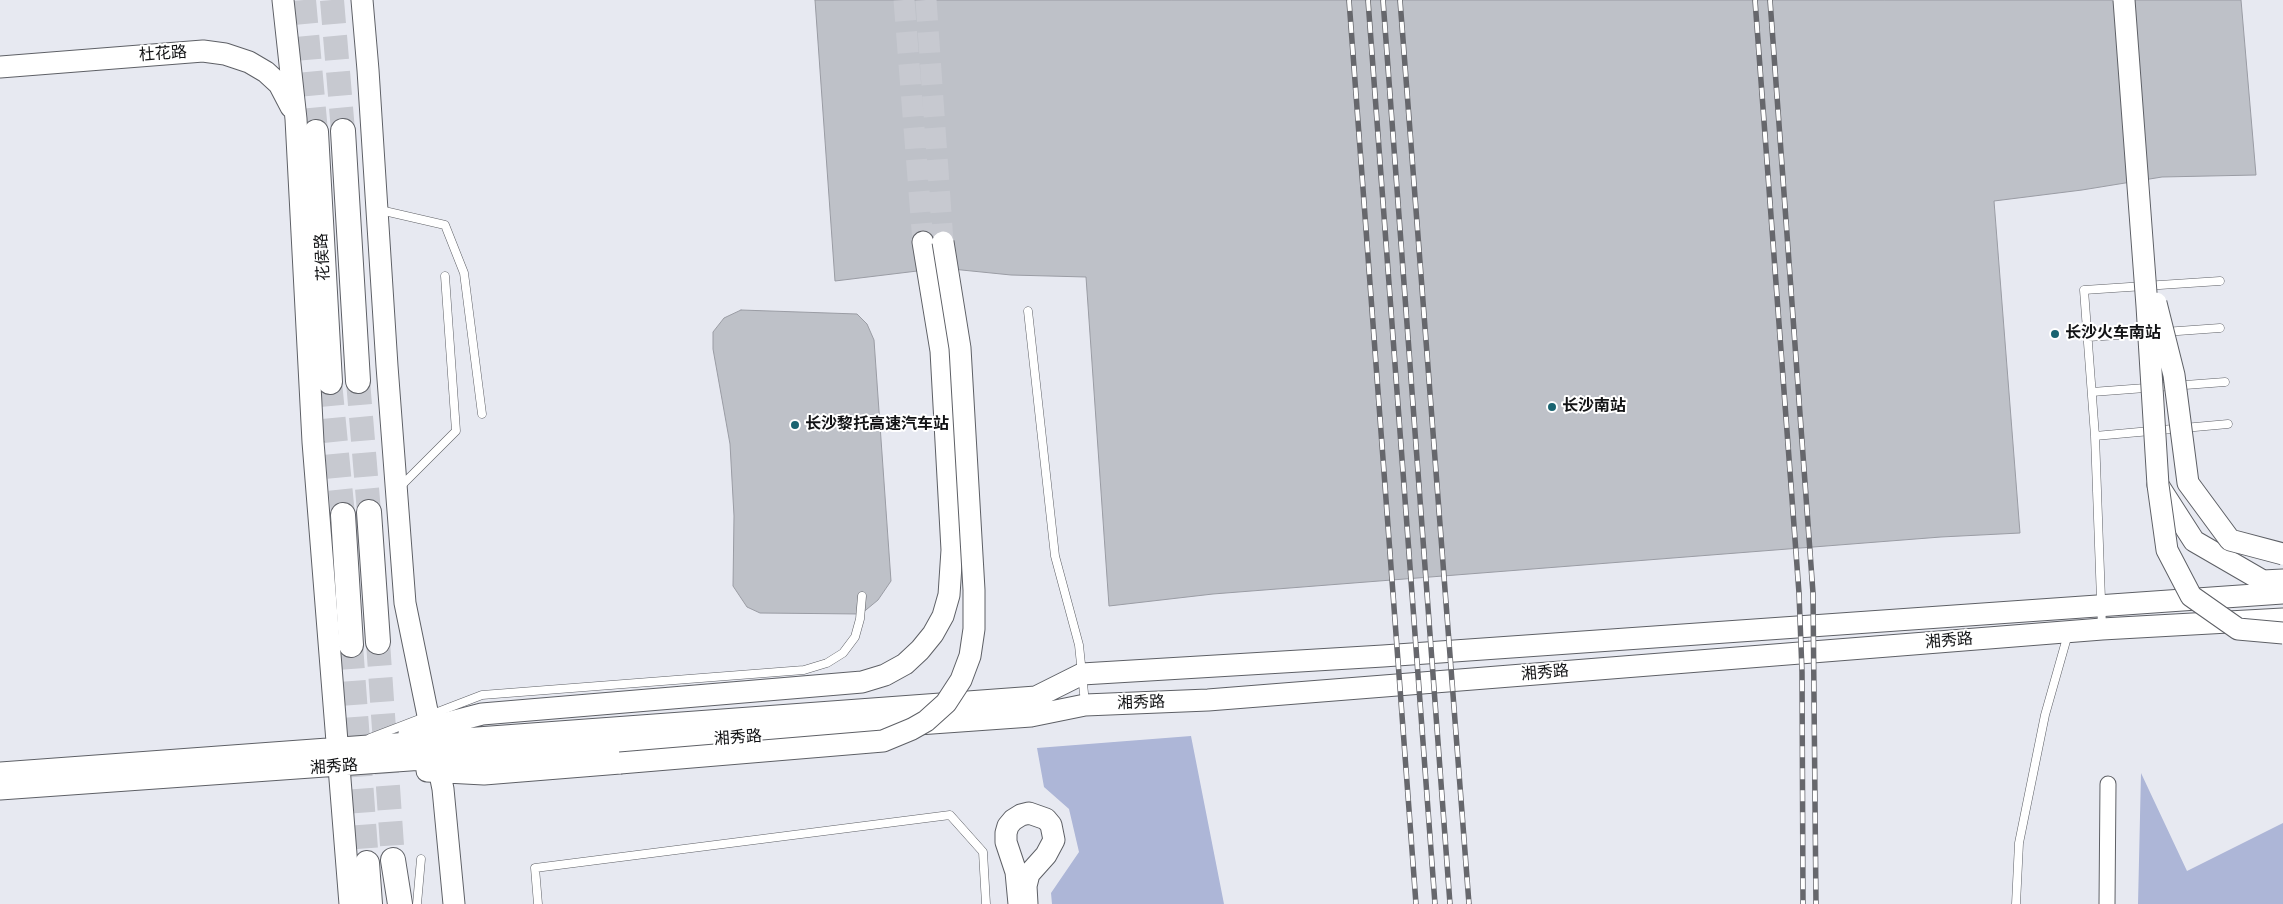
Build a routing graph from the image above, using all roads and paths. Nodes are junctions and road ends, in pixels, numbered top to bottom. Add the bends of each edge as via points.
1 (283, 0) edge
2 (362, 0) edge
3 (2124, 0) edge
4 (0, 67) edge
5 (296, 119) junction
6 (343, 131) tunnel mouth
7 (316, 132) tunnel mouth
8 (378, 210) junction
9 (2142, 249) junction
10 (445, 276) dead end
11 (2220, 281) dead end
12 (1028, 312) dead end
13 (2220, 328) dead end
14 (2088, 337) junction
15 (358, 381) tunnel mouth
16 (330, 382) tunnel mouth
17 (2225, 382) dead end
18 (2092, 392) junction
19 (482, 414) dead end
20 (2228, 424) dead end
21 (2095, 436) junction
22 (2158, 485) junction
23 (396, 491) junction
24 (369, 512) tunnel mouth
25 (342, 515) tunnel mouth
26 (2283, 554) edge
27 (2283, 580) edge
28 (2283, 593) edge
29 (862, 596) dead end
30 (2102, 606) junction
31 (2283, 619) edge
32 (2102, 629) junction
33 (2068, 632) junction
34 (2283, 633) edge
35 (378, 642) tunnel mouth
36 (351, 645) tunnel mouth
37 (1082, 674) junction
38 (1085, 705) junction
39 (434, 743) junction
40 (338, 758) junction
41 (0, 774) edge
42 (2108, 784) dead end
43 (0, 789) edge
44 (420, 859) dead end
45 (393, 860) tunnel mouth
46 (367, 863) tunnel mouth
47 (350, 904) edge
48 (370, 904) edge
49 (400, 904) edge
50 (417, 904) edge
51 (454, 904) edge
52 (538, 904) edge
53 (986, 904) edge
54 (1019, 904) edge
55 (1027, 904) edge
56 (2016, 904) edge
57 (2106, 904) edge

1 - 5 main road
2 - 8 main road
3 - 9 main road, bridge
4 - 5 main road, 杜花路 via 203,51 225,54 249,62 279,84
5 - 40 main road via 313,442
6 - 15 main road, 花侯路
7 - 16 main road, 花侯路
8 - 19 lane via 445,225 464,273
8 - 23 main road
9 - 22 main road, bridge
9 - 26 main road, bridge via 2174,374 2188,483 2230,540
10 - 23 lane via 456,431
11 - 14 lane via 2084,290
12 - 37 lane via 1055,556 1079,645
13 - 14 lane
14 - 18 lane
17 - 18 lane
18 - 21 lane
20 - 21 lane
21 - 30 lane
22 - 27 main road via 2194,541 2264,581
22 - 34 main road, bridge via 2166,550 2191,596 2238,629
23 - 39 main road via 405,603
24 - 35 main road
25 - 36 main road
28 - 30 main road
29 - 39 lane via 855,637 843,653 827,663 804,670 482,695
30 - 32 lane
30 - 37 main road
31 - 32 main road, 湘秀路
32 - 33 main road, 湘秀路
33 - 38 main road, 湘秀路 via 1208,700
33 - 56 lane via 2045,715 2019,843
37 - 38 lane
37 - 39 main road via 1036,697
38 - 39 main road, 湘秀路 via 1031,716
39 - 39 main road, bridge via 482,714 862,682 905,664 933,634 943,616 949,595 952,550 933,242 960,348 974,590 970,656 961,680 946,703 926,721 883,741 620,764 484,774
39 - 40 main road
39 - 40 main road
39 - 51 main road via 448,833
40 - 41 main road, 湘秀路
40 - 43 main road, 湘秀路
40 - 47 main road
42 - 57 street
44 - 50 lane
45 - 49 main road
46 - 48 main road
52 - 53 lane via 535,868 950,815 983,852
54 - 55 main road via 1016,872 1006,833 1013,820 1029,813 1046,819 1051,825 1054,840 1029,874

